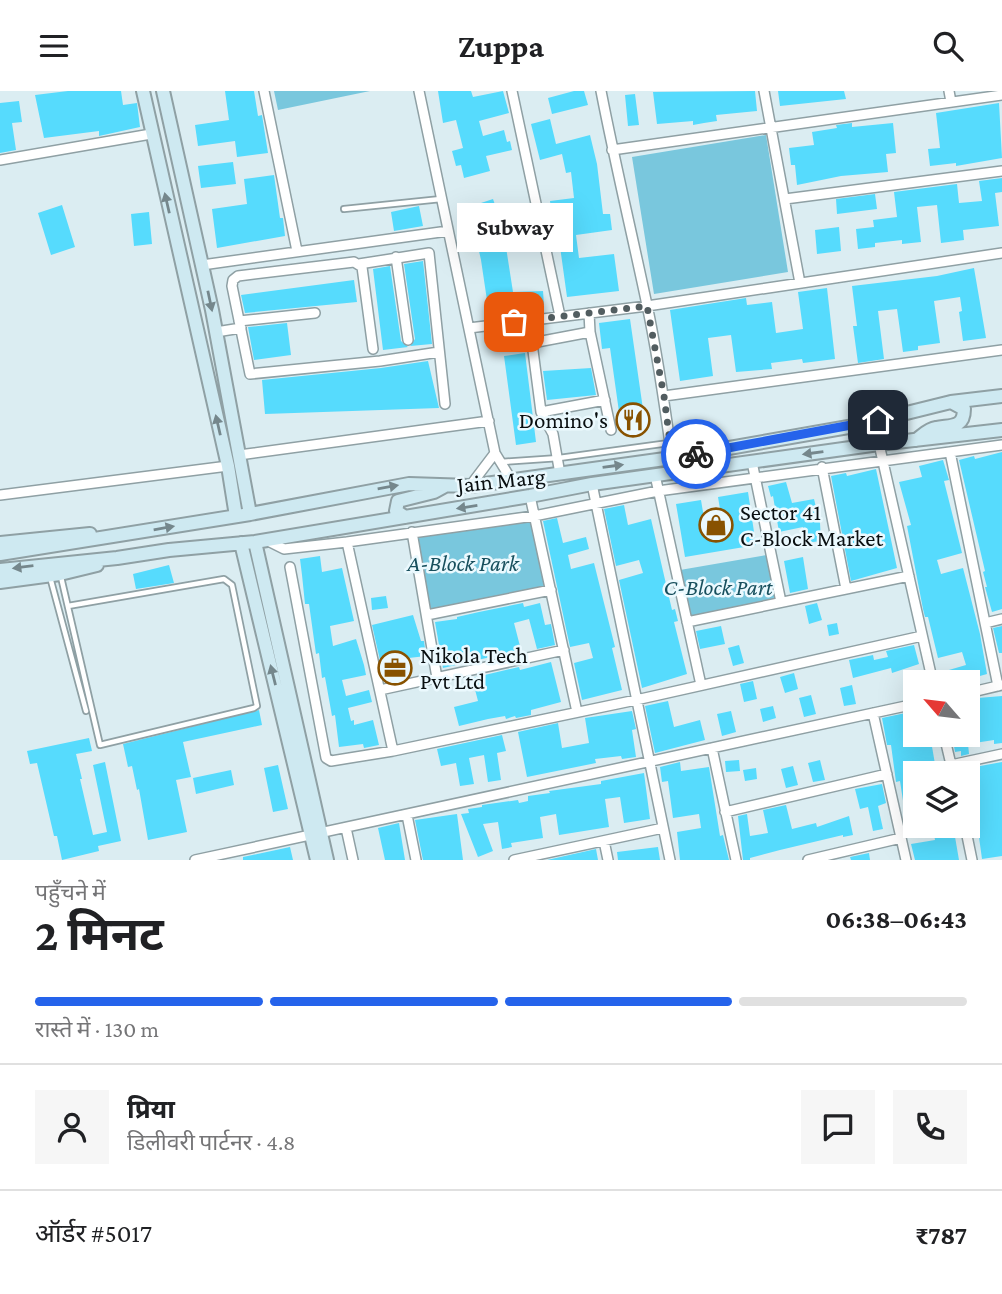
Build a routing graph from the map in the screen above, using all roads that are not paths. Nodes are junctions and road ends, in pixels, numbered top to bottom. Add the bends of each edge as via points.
1 (143, 91) edge
2 (163, 91) edge
3 (264, 91) edge
4 (419, 91) edge
5 (512, 91) edge
6 (601, 91) edge
7 (764, 91) edge
8 (949, 91) edge
9 (1002, 95) edge
10 (951, 102) junction
11 (772, 127) junction
12 (151, 134) junction
13 (612, 150) junction
14 (0, 160) edge
15 (1002, 171) edge
16 (442, 199) junction
17 (785, 199) junction
18 (344, 209) dead end
19 (448, 231) junction
20 (297, 251) junction
21 (1002, 253) edge
22 (396, 257) junction
23 (359, 264) junction
24 (202, 265) junction
25 (800, 283) junction
26 (647, 306) junction
27 (315, 313) dead end
28 (589, 313) junction
29 (560, 316) junction
30 (240, 325) junction
31 (469, 328) junction
32 (216, 332) junction
33 (590, 332) junction
34 (408, 340) dead end
35 (373, 349) dead end
36 (1002, 350) edge
37 (439, 352) junction
38 (664, 396) junction
39 (1002, 396) edge
40 (605, 400) junction
41 (951, 402) junction
42 (445, 404) dead end
43 (541, 412) junction
44 (489, 421) junction
45 (1002, 429) edge
46 (611, 430) dead end
47 (916, 440) junction
48 (670, 442) junction
49 (879, 444) junction
50 (1002, 445) edge
51 (950, 452) junction
52 (495, 453) junction
53 (239, 456) junction
54 (559, 458) junction
55 (672, 458) junction
56 (883, 460) junction
57 (752, 461) junction
58 (501, 462) junction
59 (228, 466) junction
60 (822, 467) junction
61 (560, 474) junction
62 (655, 475) junction
63 (756, 479) junction
64 (512, 481) junction
65 (592, 484) junction
66 (446, 485) junction
67 (470, 487) junction
68 (658, 491) junction
69 (0, 495) edge
70 (530, 496) junction
71 (596, 502) junction
72 (250, 514) junction
73 (236, 516) junction
74 (534, 516) junction
75 (405, 517) junction
76 (412, 532) junction
77 (129, 534) junction
78 (254, 542) junction
79 (348, 542) junction
80 (0, 543) edge
81 (0, 554) edge
82 (117, 558) junction
83 (289, 567) dead end
84 (0, 570) edge
85 (55, 574) junction
86 (909, 576) junction
87 (0, 582) edge
88 (846, 589) junction
89 (551, 590) junction
90 (781, 602) junction
91 (68, 606) junction
92 (427, 615) junction
93 (1002, 619) edge
94 (687, 622) junction
95 (985, 623) junction
96 (922, 636) junction
97 (564, 650) junction
98 (930, 670) edge
99 (437, 678) junction
100 (701, 685) junction
101 (1000, 685) edge
102 (980, 689) edge
103 (380, 690) junction
104 (636, 700) junction
105 (903, 707) edge
106 (86, 711) dead end
107 (577, 712) junction
108 (873, 713) junction
109 (712, 748) junction
110 (393, 751) junction
111 (1002, 754) edge
112 (979, 761) edge
113 (648, 762) junction
114 (887, 773) junction
115 (725, 812) junction
116 (407, 814) junction
117 (346, 828) junction
118 (663, 828) junction
119 (316, 834) junction
120 (901, 838) junction
121 (967, 838) edge
122 (604, 841) junction
123 (843, 856) edge
124 (195, 860) edge
125 (317, 860) edge
126 (327, 860) edge
127 (353, 860) edge
128 (416, 860) edge
129 (514, 860) edge
130 (608, 860) edge
131 (670, 860) edge
132 (736, 860) edge
133 (808, 860) edge
134 (906, 860) edge
135 (972, 860) edge

1 - 12 street
2 - 24 street
3 - 20 street
4 - 16 street
5 - 29 street
6 - 13 street
7 - 11 street
8 - 10 street
9 - 10 street
10 - 11 street
11 - 13 street
11 - 17 street
12 - 14 street
59 -> 12 street
13 - 26 street
15 - 17 street
16 - 18 lane
16 - 19 street
17 - 25 street
19 - 20 street
19 - 31 street
20 - 24 street
21 - 25 street
22 - 23 street
22 - 34 street
22 - 37 street via 429,253
23 - 30 street via 238,277 232,286
23 - 35 street
24 -> 32 street
25 - 26 street
26 - 28 street
26 - 38 street
27 - 30 street
28 - 29 street
28 - 33 street
29 - 31 street
30 - 32 street
30 - 37 street via 250,374
31 - 44 street
32 - 53 street
33 - 40 street
33 - 43 street via 532,343
36 - 38 street
37 - 42 street
38 - 48 street
39 - 41 street, Jain Marg
40 - 43 street
40 - 46 street
41 - 47 street via 964,409 960,424 934,428
41 - 55 street, Jain Marg via 854,426
43 - 54 street
44 - 52 street
44 - 53 street
45 - 47 street, Jain Marg
47 - 49 street, Jain Marg
48 - 54 lane
48 - 55 street
49 - 56 street
49 -> 57 street, Jain Marg
50 - 51 street
51 - 56 street
51 - 95 street
52 - 58 street
52 - 67 street
53 - 72 street
54 - 58 lane
54 - 61 street
61 -> 55 street, Jain Marg
56 - 60 street
56 - 86 street
57 - 62 street, Jain Marg
57 - 63 street
58 - 64 street
59 - 69 street
59 - 73 street
60 - 63 street
60 - 88 street
61 - 64 street, Jain Marg
62 - 65 street, Jain Marg
62 - 68 street
63 - 68 street
63 - 90 street
64 - 67 street, Jain Marg
65 - 70 street, Jain Marg
65 - 71 street
66 - 67 street, Jain Marg
72 -> 66 street, Jain Marg via 409,484
66 - 75 street via 398,501 396,511
68 - 71 street
68 - 94 street
70 - 74 street
70 -> 75 street, Jain Marg
71 - 74 street
71 - 104 street
72 - 73 street, Jain Marg
77 -> 73 street, Jain Marg
74 - 76 street
74 - 89 street
75 - 78 street, Jain Marg
76 - 79 street
76 - 92 street
77 - 80 street
77 - 81 street, Jain Marg
78 - 79 street via 284,549
78 - 82 street, Jain Marg
78 - 119 street
79 - 103 street
82 -> 84 street, Jain Marg
82 - 85 street
83 - 110 street via 326,758 337,761
85 - 87 street
85 - 91 lane
85 - 106 lane
86 - 88 street
86 - 96 street
88 - 90 street
89 - 92 street
89 - 97 street
90 - 94 street
91 - 91 lane via 229,581 257,706 100,745
92 - 99 street
93 - 95 street
94 - 100 street
95 - 101 street
96 - 98 street
96 - 100 street
97 - 99 street
97 - 107 street
99 - 103 street
100 - 104 street
101 - 102 street
103 - 110 street
104 - 107 street
104 - 113 street
105 - 108 street
107 - 110 street
108 - 109 street
108 - 114 street
109 - 113 street
109 - 115 street
111 - 112 street
113 - 116 street
113 - 118 street
114 - 115 street
114 - 120 street
115 - 132 street
116 - 117 street
116 - 128 street
117 - 119 street
117 - 127 street
118 - 122 street
118 - 131 street
119 - 124 street
119 - 125 street
119 - 126 street
120 - 123 street
120 - 134 street
121 - 135 street
122 - 129 street
122 - 130 street
123 - 133 street

